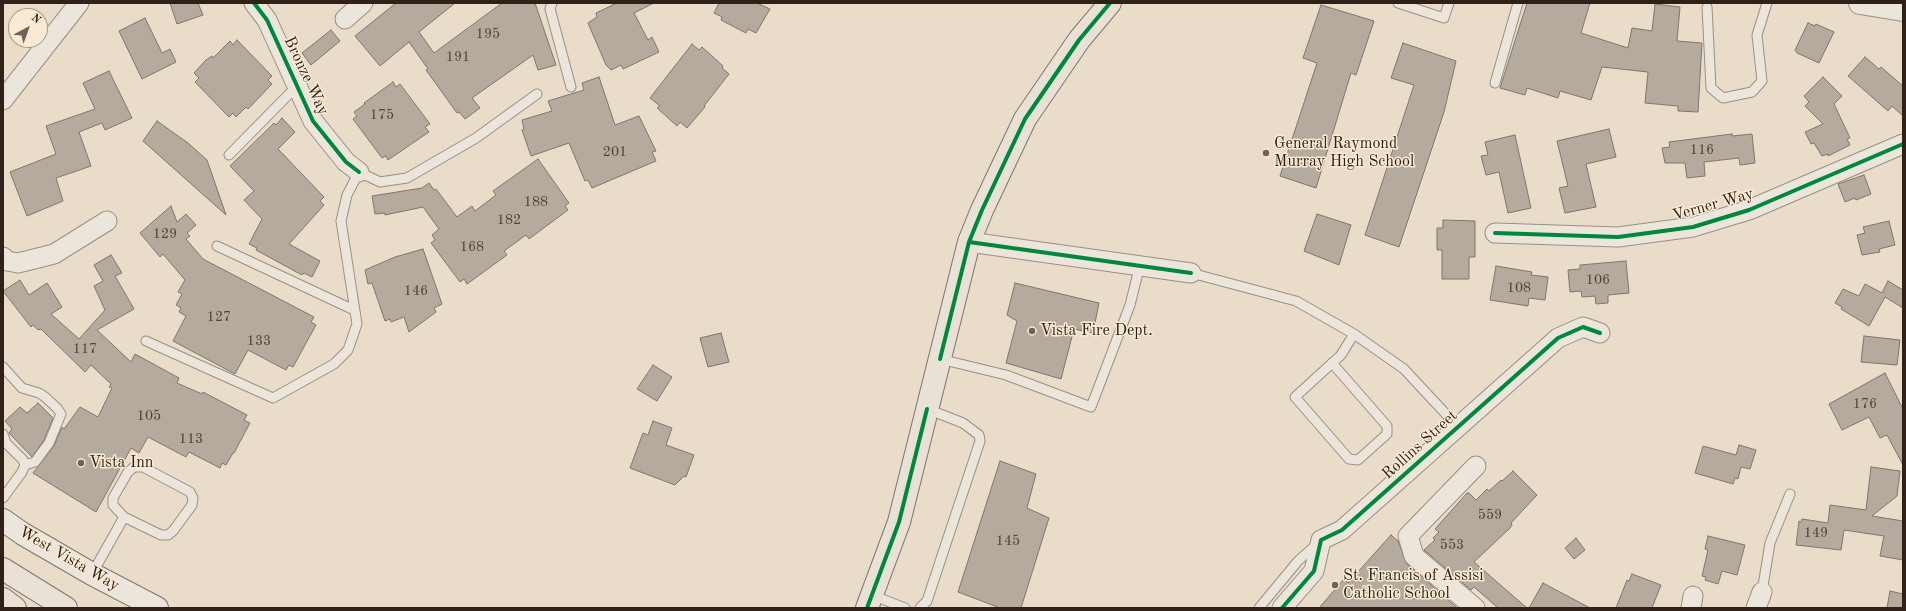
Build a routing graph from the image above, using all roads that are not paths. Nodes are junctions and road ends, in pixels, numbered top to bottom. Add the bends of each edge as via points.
1 (79, 3) edge
2 (254, 3) edge
3 (363, 3) edge
4 (552, 3) edge
5 (1110, 3) edge
6 (1398, 3) edge
7 (1449, 3) edge
8 (1518, 3) edge
9 (1767, 3) edge
10 (1860, 3) edge
11 (1707, 7) dead end
12 (1903, 10) edge
13 (345, 19) dead end
14 (1495, 83) dead end
15 (297, 86) junction
16 (571, 88) dead end
17 (537, 94) dead end
18 (3, 100) edge
19 (1903, 144) edge
20 (229, 155) dead end
21 (359, 172) junction
22 (106, 221) dead end
23 (1495, 232) dead end
24 (969, 242) junction
25 (217, 246) dead end
26 (3, 257) edge
27 (1140, 265) junction
28 (1191, 273) joint
29 (354, 310) junction
30 (1600, 333) dead end
31 (1354, 334) junction
32 (146, 341) dead end
33 (940, 359) junction
34 (1332, 363) junction
35 (3, 367) edge
36 (927, 409) junction
37 (1458, 427) junction
38 (3, 434) edge
39 (25, 466) junction
40 (1476, 466) dead end
41 (1790, 494) dead end
42 (4, 496) edge
43 (124, 517) junction
44 (3, 520) edge
45 (1321, 540) junction
46 (3, 568) edge
47 (92, 574) junction
48 (3, 599) edge
49 (1759, 600) edge
50 (869, 601) edge
51 (15, 608) edge
52 (66, 608) edge
53 (157, 608) edge
54 (905, 608) edge
55 (920, 608) edge
56 (1259, 608) edge
57 (1282, 608) edge
58 (1475, 608) edge

1 - 18 street
2 - 15 street, Bronze Way via 267,20
3 - 13 street
4 - 16 lane via 550,9
5 - 24 main road via 1079,40 1025,119
6 - 7 lane via 1444,18
8 - 14 lane
9 - 11 lane via 1757,35 1762,81 1752,92 1723,98 1711,88
10 - 12 main road
15 - 20 lane
15 - 21 street, Bronze Way via 312,121 346,162
17 - 21 lane via 476,138 407,178 380,182
19 - 23 street, Verner Way via 1749,210 1693,227 1618,237
21 - 29 lane via 347,195 341,221
22 - 26 street via 54,254 18,263 7,261
24 - 27 street
24 - 33 main road
25 - 29 lane
27 - 28 street
27 - 33 lane via 1130,305 1091,407 1006,375
28 - 31 lane via 1296,301
29 - 32 lane via 357,324 348,350 334,364 273,398
30 - 37 street, Rollins Street via 1583,327 1558,338
31 - 34 lane via 1349,344
31 - 37 lane via 1404,369
33 - 36 main road
34 - 34 lane via 1294,397 1349,459 1358,460 1387,434 1386,426
35 - 39 lane via 22,388 39,393 58,408 61,414 50,444 35,462
36 - 50 main road via 899,522
36 - 55 lane via 963,423 979,435 980,441 927,601
37 - 45 street, Rollins Street via 1342,530
38 - 39 lane via 6,443 23,460
39 - 42 lane
40 - 58 street via 1408,536 1414,556
41 - 49 lane via 1770,542
43 - 43 lane via 161,536 168,535 192,505 193,498 190,492 143,467 134,467 128,472 113,498 113,505
43 - 47 lane
44 - 47 main road, West Vista Way
45 - 56 lane via 1298,561
45 - 57 street via 1314,571
46 - 52 main road
47 - 53 main road, West Vista Way
48 - 51 main road
50 - 54 lane

